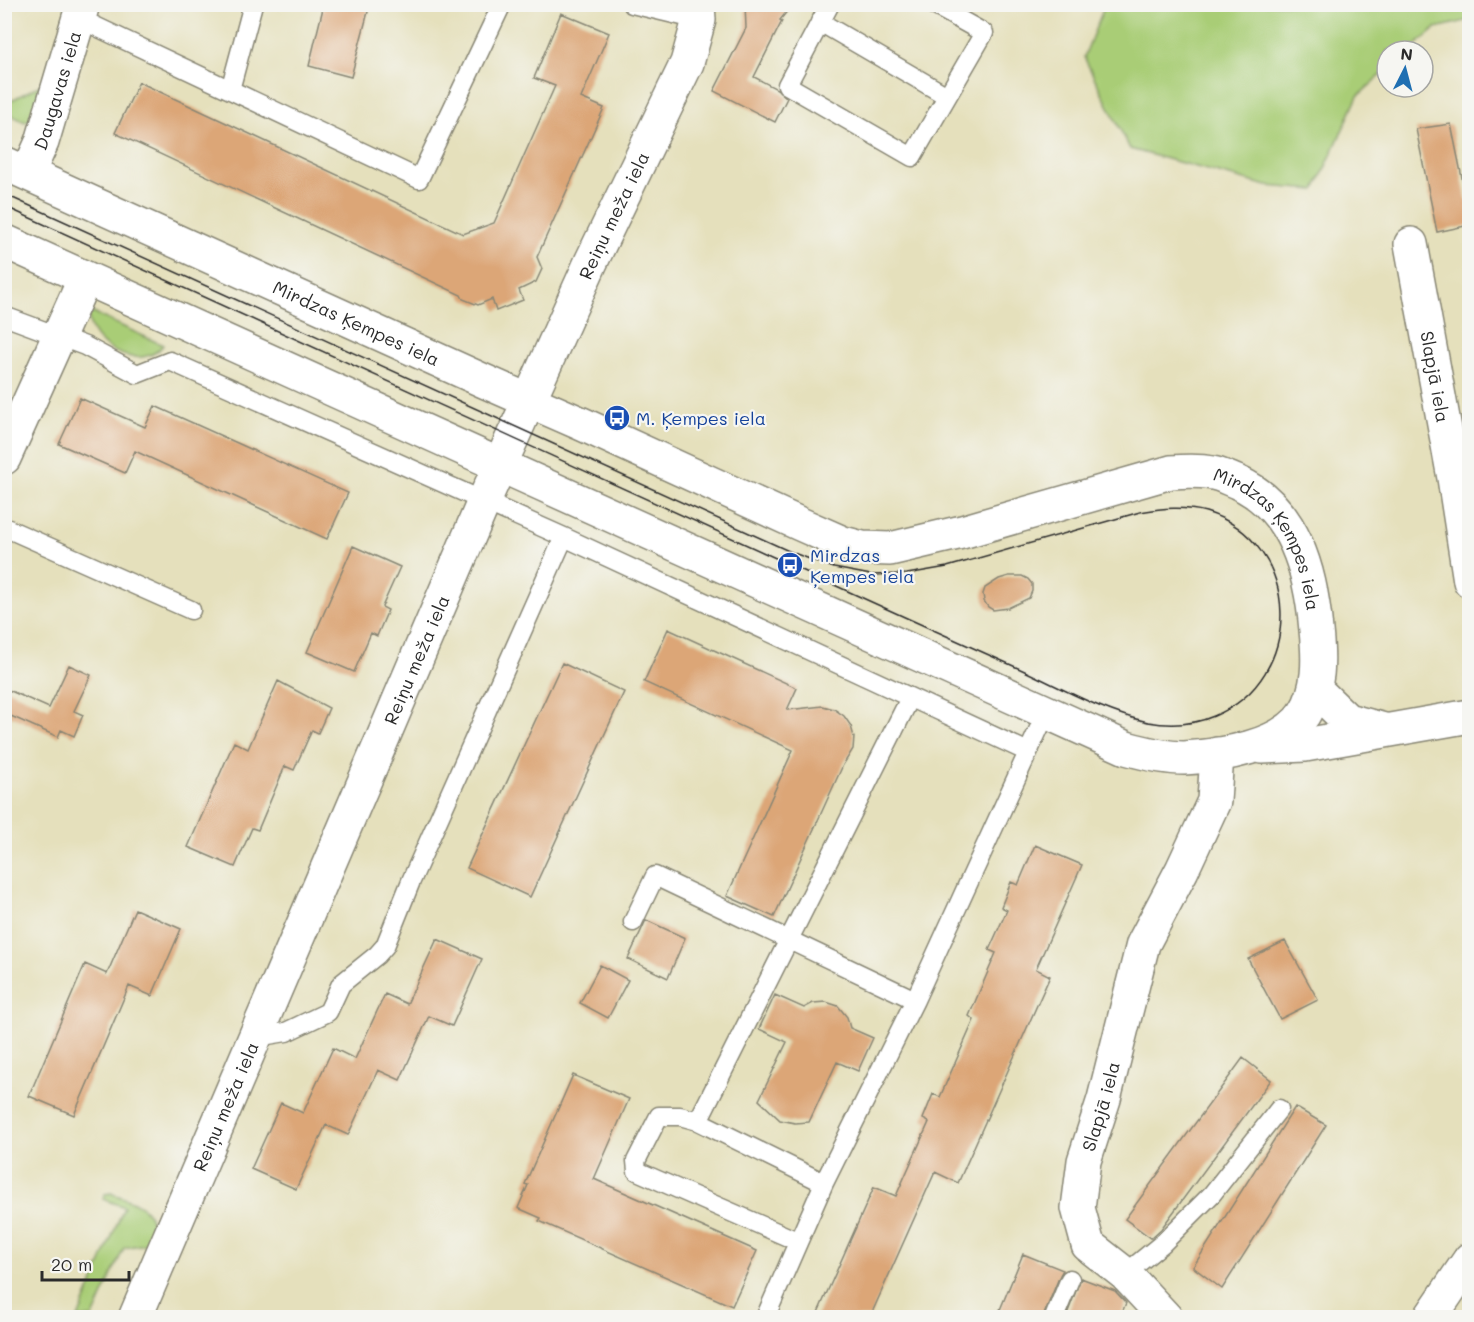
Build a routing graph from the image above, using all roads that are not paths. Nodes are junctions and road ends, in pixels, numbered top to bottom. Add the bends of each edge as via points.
1 (253, 4) edge
2 (502, 4) edge
3 (632, 4) edge
4 (830, 4) edge
5 (932, 4) edge
6 (82, 12) edge
7 (699, 12) edge
8 (820, 22) junction
9 (230, 90) junction
10 (947, 96) junction
11 (16, 168) edge
12 (4, 241) edge
13 (1411, 244) dead end
14 (85, 278) junction
15 (4, 316) edge
16 (58, 336) junction
17 (530, 401) junction
18 (4, 458) edge
19 (501, 464) junction
20 (484, 503) junction
21 (4, 528) edge
22 (564, 537) junction
23 (1470, 581) edge
24 (191, 610) dead end
25 (1315, 689) junction
26 (910, 698) junction
27 (1046, 712) junction
28 (1470, 716) edge
29 (1386, 730) junction
30 (1233, 751) junction
31 (1028, 752) junction
32 (633, 922) dead end
33 (789, 940) junction
34 (915, 1000) junction
35 (256, 1037) junction
36 (1279, 1109) dead end
37 (698, 1121) junction
38 (824, 1183) junction
39 (797, 1241) junction
40 (1470, 1259) edge
41 (1125, 1274) junction
42 (1070, 1279) dead end
43 (135, 1317) edge
44 (765, 1317) edge
45 (1054, 1317) edge
46 (1166, 1317) edge
47 (1430, 1317) edge

1 - 9 lane
2 - 9 lane via 419,178
3 - 7 lane
4 - 8 lane
5 - 10 lane via 984,33
6 - 9 lane
6 - 11 street, Daugavas iela via 42,142
7 - 17 street, Reiņu meža iela via 687,63 591,262
8 - 10 lane
8 - 10 lane via 787,85 912,157
11 - 17 street, Mirdzas Ķempes iela
12 - 14 street, Mirdzas Ķempes iela
13 - 23 street, Slapjā iela
14 - 16 street
14 - 19 street, Mirdzas Ķempes iela
15 - 16 lane
16 - 18 street
16 - 20 lane via 86,346 137,374 170,361
17 - 19 street, Reiņu meža iela
17 - 25 street, Mirdzas Ķempes iela via 821,534 869,549 890,549 941,537 1171,472 1213,473 1249,487 1265,500 1280,514 1301,553 1316,624
19 - 20 street, Reiņu meža iela
19 - 27 street, Mirdzas Ķempes iela
20 - 22 lane
20 - 35 street, Reiņu meža iela
21 - 24 lane
22 - 26 lane
22 - 35 lane via 385,946 340,984 328,1012 286,1032
25 - 29 street, Mirdzas Ķempes iela via 1347,720
25 - 30 street, Mirdzas Ķempes iela via 1304,713 1285,733
26 - 31 lane
26 - 33 lane
27 - 30 street, Mirdzas Ķempes iela via 1143,753 1183,758
27 - 31 lane
28 - 29 street, Mirdzas Ķempes iela
29 - 30 street, Mirdzas Ķempes iela via 1305,745
30 - 41 street, Slapjā iela via 1182,870 1143,944 1104,1099 1084,1161 1078,1208 1088,1245
31 - 34 lane
32 - 33 lane via 655,876
33 - 34 lane
33 - 37 lane
34 - 38 lane
35 - 43 street, Reiņu meža iela
36 - 41 lane via 1212,1194
37 - 38 lane
37 - 39 lane via 659,1116 636,1161 637,1171
38 - 39 lane
39 - 44 lane
40 - 47 street
41 - 46 street, Slapjā iela
42 - 45 lane

